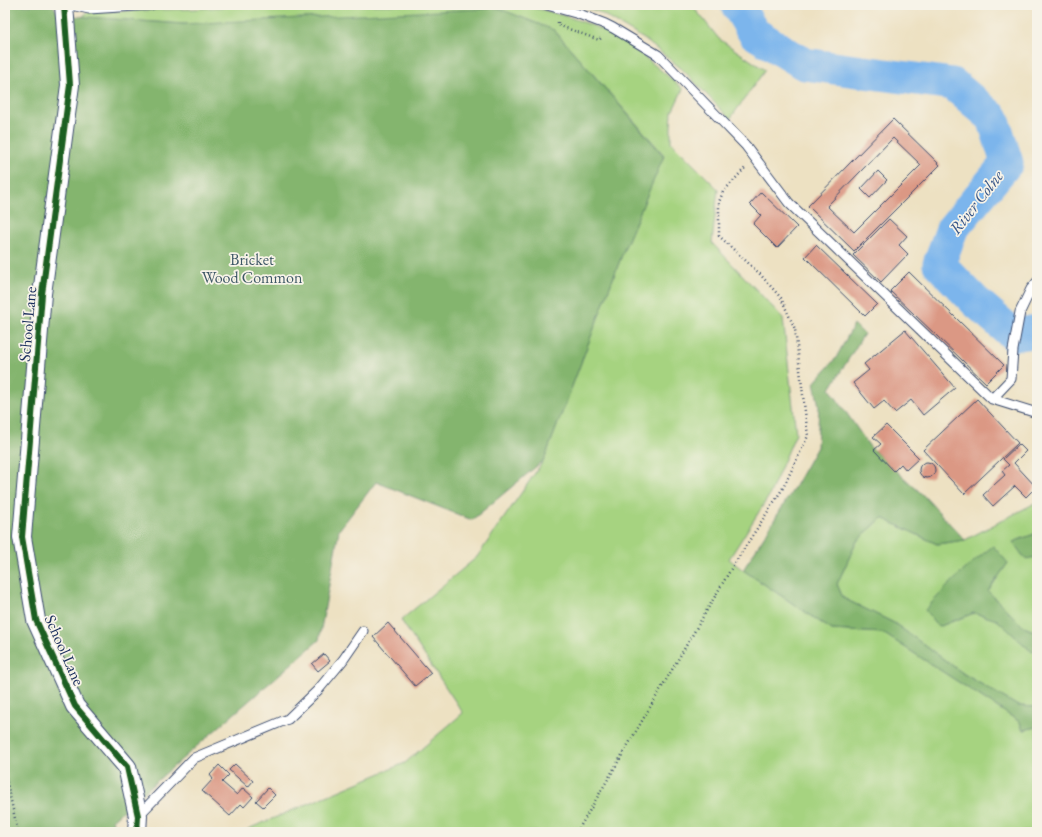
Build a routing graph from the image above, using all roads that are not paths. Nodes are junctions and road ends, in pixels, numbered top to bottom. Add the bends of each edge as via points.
1 (64, 5) edge
2 (70, 5) edge
3 (151, 5) edge
4 (547, 5) edge
5 (1037, 282) edge
6 (992, 399) junction
7 (1037, 413) edge
8 (363, 631) dead end
9 (137, 824) edge

1 - 9 street, School Lane via 70,85 42,294 22,537 36,620 76,706 127,767
2 - 3 lane via 89,9
4 - 6 lane via 605,24 658,55 755,157 789,203
5 - 6 lane via 1020,312 1012,350 1011,379
6 - 7 lane
8 - 9 lane via 318,690 288,719 194,758

